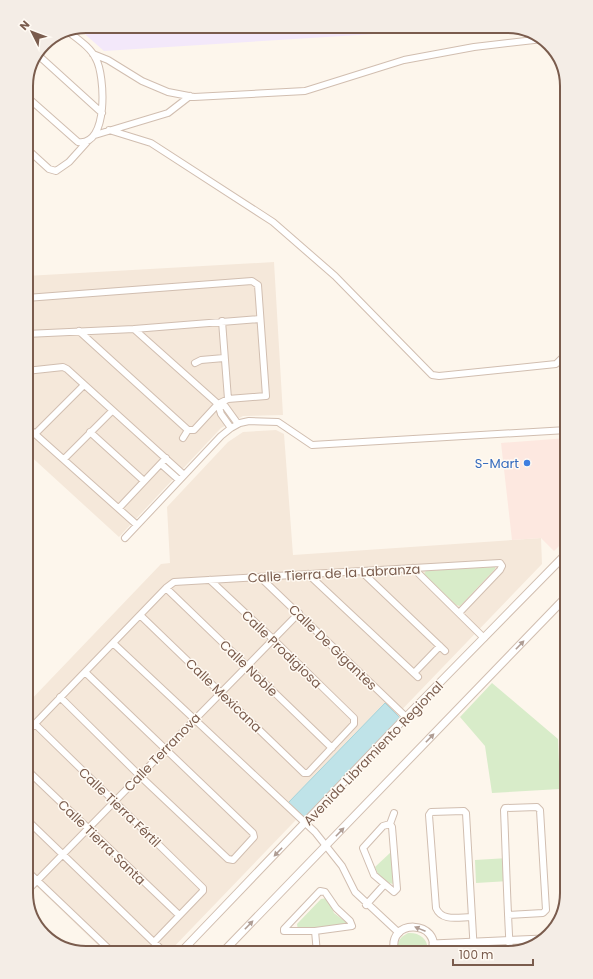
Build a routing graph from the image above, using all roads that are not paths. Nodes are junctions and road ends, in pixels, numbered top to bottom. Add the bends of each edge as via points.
1 (73, 35) edge
2 (535, 41) edge
3 (93, 54) junction
4 (41, 58) edge
5 (190, 96) junction
6 (33, 102) edge
7 (102, 113) junction
8 (108, 130) junction
9 (95, 135) junction
10 (87, 142) junction
11 (33, 154) edge
12 (33, 297) edge
13 (260, 319) junction
14 (222, 321) junction
15 (134, 329) junction
16 (79, 331) junction
17 (33, 334) edge
18 (224, 358) junction
19 (560, 360) edge
20 (195, 363) dead end
21 (33, 370) edge
22 (84, 385) junction
23 (228, 399) junction
24 (218, 404) junction
25 (112, 411) junction
26 (238, 424) junction
27 (231, 428) junction
28 (188, 430) junction
29 (560, 430) edge
30 (90, 432) junction
31 (35, 434) joint
32 (183, 438) dead end
33 (166, 458) junction
34 (64, 459) junction
35 (160, 464) junction
36 (184, 474) junction
37 (179, 480) junction
38 (144, 481) junction
39 (119, 508) junction
40 (137, 525) junction
41 (125, 538) dead end
42 (560, 560) edge
43 (413, 568) junction
44 (361, 571) junction
45 (308, 574) junction
46 (260, 576) junction
47 (210, 580) junction
48 (166, 588) junction
49 (560, 603) edge
50 (298, 613) junction
51 (459, 613) junction
52 (140, 615) junction
53 (484, 638) junction
54 (273, 639) junction
55 (112, 643) junction
56 (440, 646) junction
57 (445, 651) dead end
58 (247, 666) junction
59 (85, 672) junction
60 (221, 692) junction
61 (60, 697) junction
62 (406, 717) junction
63 (193, 720) junction
64 (35, 724) joint
65 (332, 748) junction
66 (165, 750) junction
67 (33, 776) edge
68 (140, 776) junction
69 (114, 802) junction
70 (394, 813) dead end
71 (305, 824) junction
72 (390, 824) junction
73 (33, 827) edge
74 (88, 828) junction
75 (327, 846) junction
76 (62, 855) junction
77 (33, 877) edge
78 (37, 881) junction
79 (33, 885) edge
80 (384, 885) junction
81 (366, 904) junction
82 (179, 915) junction
83 (508, 915) junction
84 (472, 917) junction
85 (315, 931) junction
86 (399, 933) junction
87 (533, 940) edge
88 (509, 941) junction
89 (154, 942) junction
90 (474, 943) junction
91 (433, 944) joint
92 (106, 946) edge
93 (158, 946) edge
94 (187, 946) edge
95 (229, 946) edge
96 (316, 946) edge
97 (395, 946) edge
98 (509, 946) edge

1 - 3 street
2 - 5 street via 474,47 404,60 305,91
3 - 5 street via 142,81 168,92
3 - 7 street via 100,70
4 - 7 street
5 - 8 street via 168,113
6 - 10 street via 78,142
7 - 9 street
8 - 9 street
8 - 19 street via 151,143 273,222 335,276 432,374 439,376 556,364
9 - 10 street
10 - 11 street via 56,171
12 - 13 street via 252,281 258,286
13 - 14 street
13 - 23 street via 266,396
14 - 15 street
14 - 18 street
15 - 16 street
15 - 24 street
16 - 17 street
16 - 28 street
18 - 20 street
18 - 23 street
21 - 22 street via 63,367
22 - 25 street
22 - 31 street
23 - 24 street
24 - 26 street via 225,406
24 - 27 street via 221,414
24 - 28 street via 194,430
25 - 30 street
25 - 33 street
26 - 27 street
26 - 29 street via 249,421 278,422 312,445
27 - 36 street
28 - 32 street
30 - 34 street
30 - 38 street
31 - 34 street
33 - 35 street
33 - 36 street
34 - 39 street
35 - 37 street
35 - 38 street
36 - 37 street
37 - 40 street
38 - 39 street
39 - 40 street
40 - 41 street
42 - 53 street, Avenida Libramiento Regional
43 - 44 street, Calle Tierra de la Labranza
43 - 51 street
43 - 51 street, Calle Tierra de la Labranza via 499,563 502,566
44 - 45 street, Calle Tierra de la Labranza
44 - 56 street
45 - 46 street, Calle Tierra de la Labranza
45 - 56 street via 416,675
46 - 47 street, Calle Tierra de la Labranza
46 - 50 street, Calle De Gigantes
47 - 48 street, Calle Tierra de la Labranza via 174,582
47 - 54 street, Calle Prodigiosa
48 - 52 street
48 - 58 street, Calle Noble
75 -> 49 street
50 - 54 street, Calle Terranova
50 - 62 street, Calle De Gigantes
51 - 53 street
52 - 55 street
52 - 60 street, Calle Mexicana
53 - 62 street, Avenida Libramiento Regional
54 - 58 street, Calle Terranova
54 - 65 street, Calle Prodigiosa via 354,718 354,724
55 - 59 street
55 - 63 street
56 - 57 street
58 - 60 street, Calle Terranova
58 - 65 street, Calle Noble
59 - 61 street
59 - 66 street
60 - 63 street, Calle Terranova
60 - 65 street, Calle Mexicana via 304,773 308,774
61 - 64 street
61 - 68 street
62 - 71 street, Avenida Libramiento Regional
63 - 66 street, Calle Terranova
63 - 71 street
64 - 69 street, Calle Tierra Fértil
66 - 68 street, Calle Terranova
66 - 68 street via 253,833 254,837 232,860
67 - 74 street, Calle Tierra Santa
68 - 69 street, Calle Terranova
69 - 74 street, Calle Terranova
69 - 82 street, Calle Tierra Fértil via 203,888
70 - 72 street
71 - 75 street
71 -> 94 street, Avenida Libramiento Regional
72 - 80 street via 383,826 362,848 374,875
72 - 80 street via 396,892
73 - 76 street
74 - 76 street, Calle Terranova
74 - 82 street, Calle Tierra Santa
75 - 81 street via 342,866 355,892
95 -> 75 street
76 - 78 street, Calle Terranova
76 - 89 street
77 - 78 street
78 - 79 street, Calle Terranova
78 - 92 street
80 - 81 street
81 - 86 street
82 - 89 street
83 - 83 street via 543,913 546,910 540,810 537,807 504,810
83 - 88 street
84 - 84 street via 466,813 431,812 429,815 436,908 447,918
84 - 90 street
85 - 85 street via 352,926 322,891 283,930
85 - 96 street
91 -> 86 street via 428,933 417,927 404,929
86 - 97 street via 395,938
87 - 88 street
88 - 90 street
88 - 98 street
89 - 93 street
90 - 91 street

